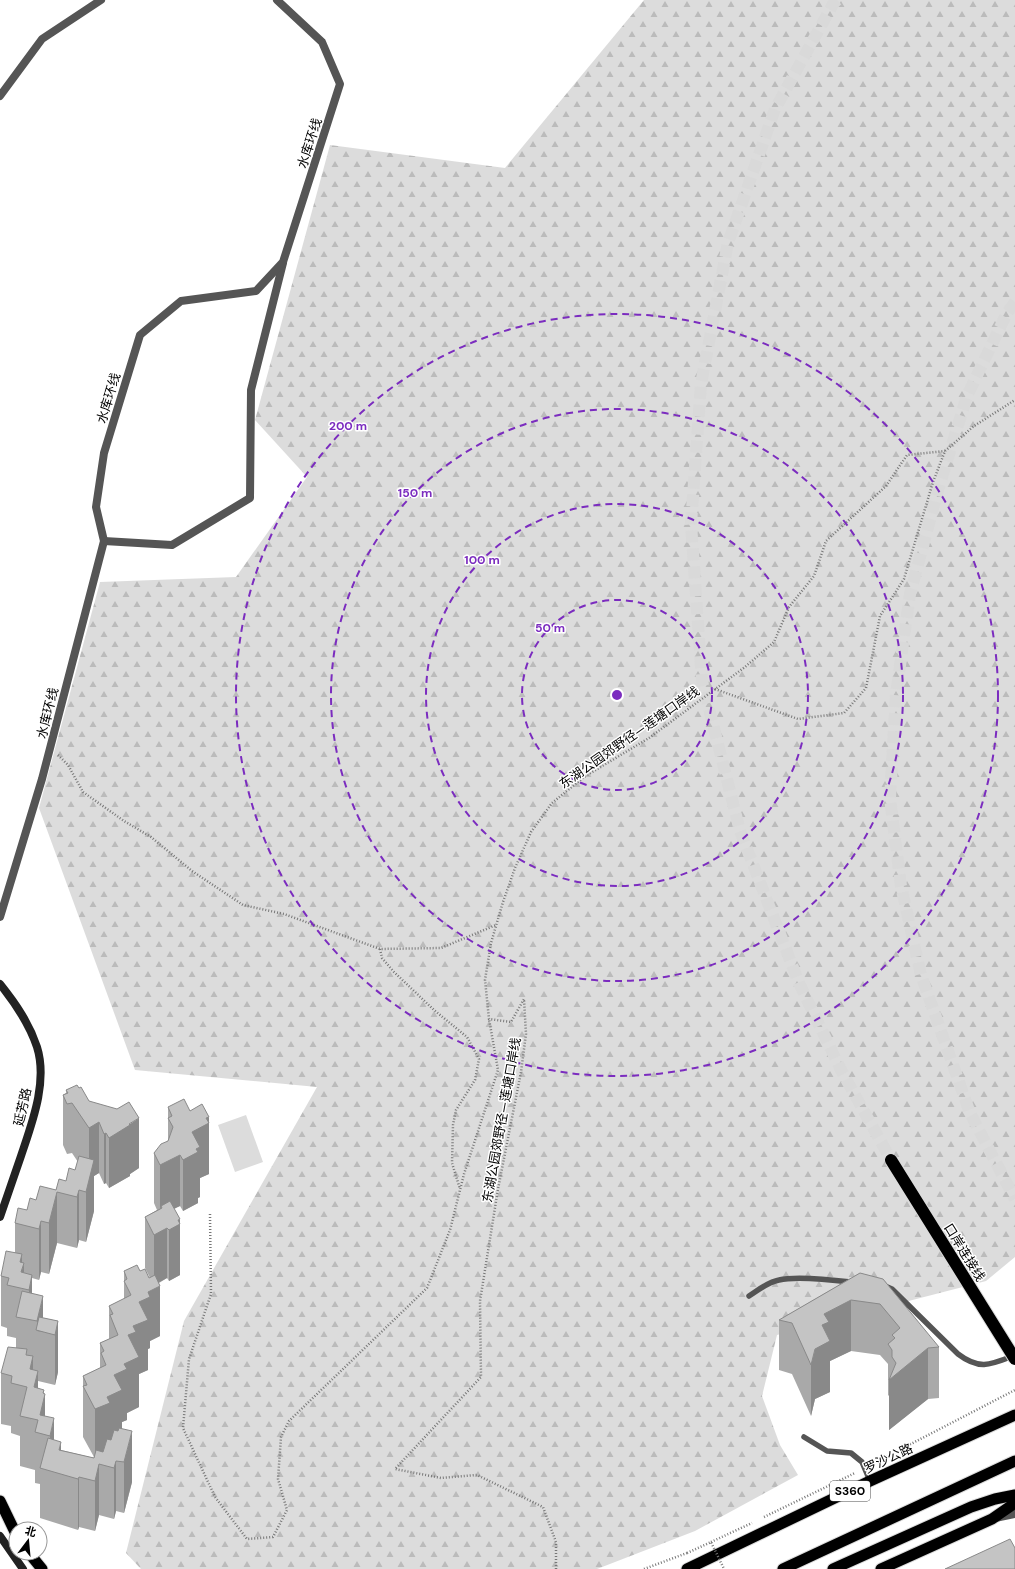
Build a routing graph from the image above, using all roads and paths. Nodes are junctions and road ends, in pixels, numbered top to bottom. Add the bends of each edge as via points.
1 (101, 0) edge
2 (277, 0) edge
3 (0, 96) edge
4 (283, 262) junction
5 (1015, 400) edge
6 (945, 451) junction
7 (104, 541) junction
8 (715, 689) junction
9 (50, 748) junction
10 (0, 917) edge
11 (496, 925) junction
12 (380, 948) junction
13 (0, 984) edge
14 (489, 1019) junction
15 (890, 1160) tunnel mouth
16 (460, 1189) junction
17 (210, 1214) dead end
18 (0, 1217) edge
19 (858, 1284) edge
20 (876, 1285) edge
21 (749, 1296) dead end
22 (1015, 1355) edge
23 (1015, 1359) edge
24 (1015, 1390) edge
25 (1015, 1415) edge
26 (804, 1437) dead end
27 (878, 1461) dead end
28 (1015, 1461) edge
29 (855, 1473) dead end
30 (870, 1482) junction
31 (1015, 1495) edge
32 (0, 1501) edge
33 (1015, 1503) edge
34 (1015, 1514) edge
35 (760, 1519) dead end
36 (992, 1519) junction
37 (10, 1521) edge
38 (754, 1522) dead end
39 (0, 1536) edge
40 (711, 1542) junction
41 (36, 1561) edge
42 (23, 1569) edge
43 (42, 1569) edge
44 (556, 1569) edge
45 (644, 1569) edge
46 (686, 1569) edge
47 (724, 1569) edge
48 (783, 1569) edge
49 (833, 1569) edge
50 (881, 1569) edge

1 - 3 street via 42,39
2 - 4 street, 水库环线 via 322,42 340,84
4 - 7 street, 水库环线 via 256,291 182,301 140,335 104,453 96,507
4 - 7 street via 251,390 250,498 172,545
5 - 6 path, 东湖公园郊野径—莲塘口岸线 via 974,426
6 - 8 path via 907,455 886,486 826,541 814,576 789,607 774,642
6 - 8 path, 东湖公园郊野径—莲塘口岸线 via 904,579 880,616 866,688 844,713 798,719
7 - 9 street, 水库环线
8 - 11 path, 东湖公园郊野径—莲塘口岸线 via 649,738 584,777 552,803 531,832 515,868
9 - 10 street, 水库环线
9 - 12 path via 68,765 83,792 124,822 151,837 192,871 243,905 284,914
11 - 12 path via 442,948
11 - 14 path, 东湖公园郊野径—莲塘口岸线 via 485,980
12 - 16 path via 382,958 394,972 467,1037 479,1059 475,1080 456,1110 453,1125 452,1163
13 - 18 main road, 延芳路 via 28,1024 38,1048 40,1070 39,1096 33,1122
14 - 16 path via 498,1070
14 - 44 path, 东湖公园郊野径—莲塘口岸线 via 511,1022 524,999 526,1034 521,1072 498,1189 480,1301 481,1378 395,1469 441,1478 477,1475 543,1507 556,1542
15 - 23 highway, 口岸连接线, bridge
16 - 17 path via 450,1230 427,1288 289,1421 281,1437 278,1479 287,1510 273,1537 247,1539 215,1497 183,1428 189,1359 211,1294
19 - 21 lane via 788,1278 763,1286
20 - 22 lane via 892,1289 968,1361 992,1364
24 - 27 path
25 - 30 highway, 罗沙公路 / S360
26 - 30 lane via 828,1451 851,1453 862,1462
28 - 48 highway
29 - 35 path
30 - 46 highway, 罗沙公路 / S360
31 - 49 highway via 971,1507
32 - 37 highway
33 - 36 highway
34 - 36 street
36 - 50 highway
38 - 40 path
39 - 42 main road
40 - 45 path, bridge
40 - 47 path, bridge
41 - 43 highway

